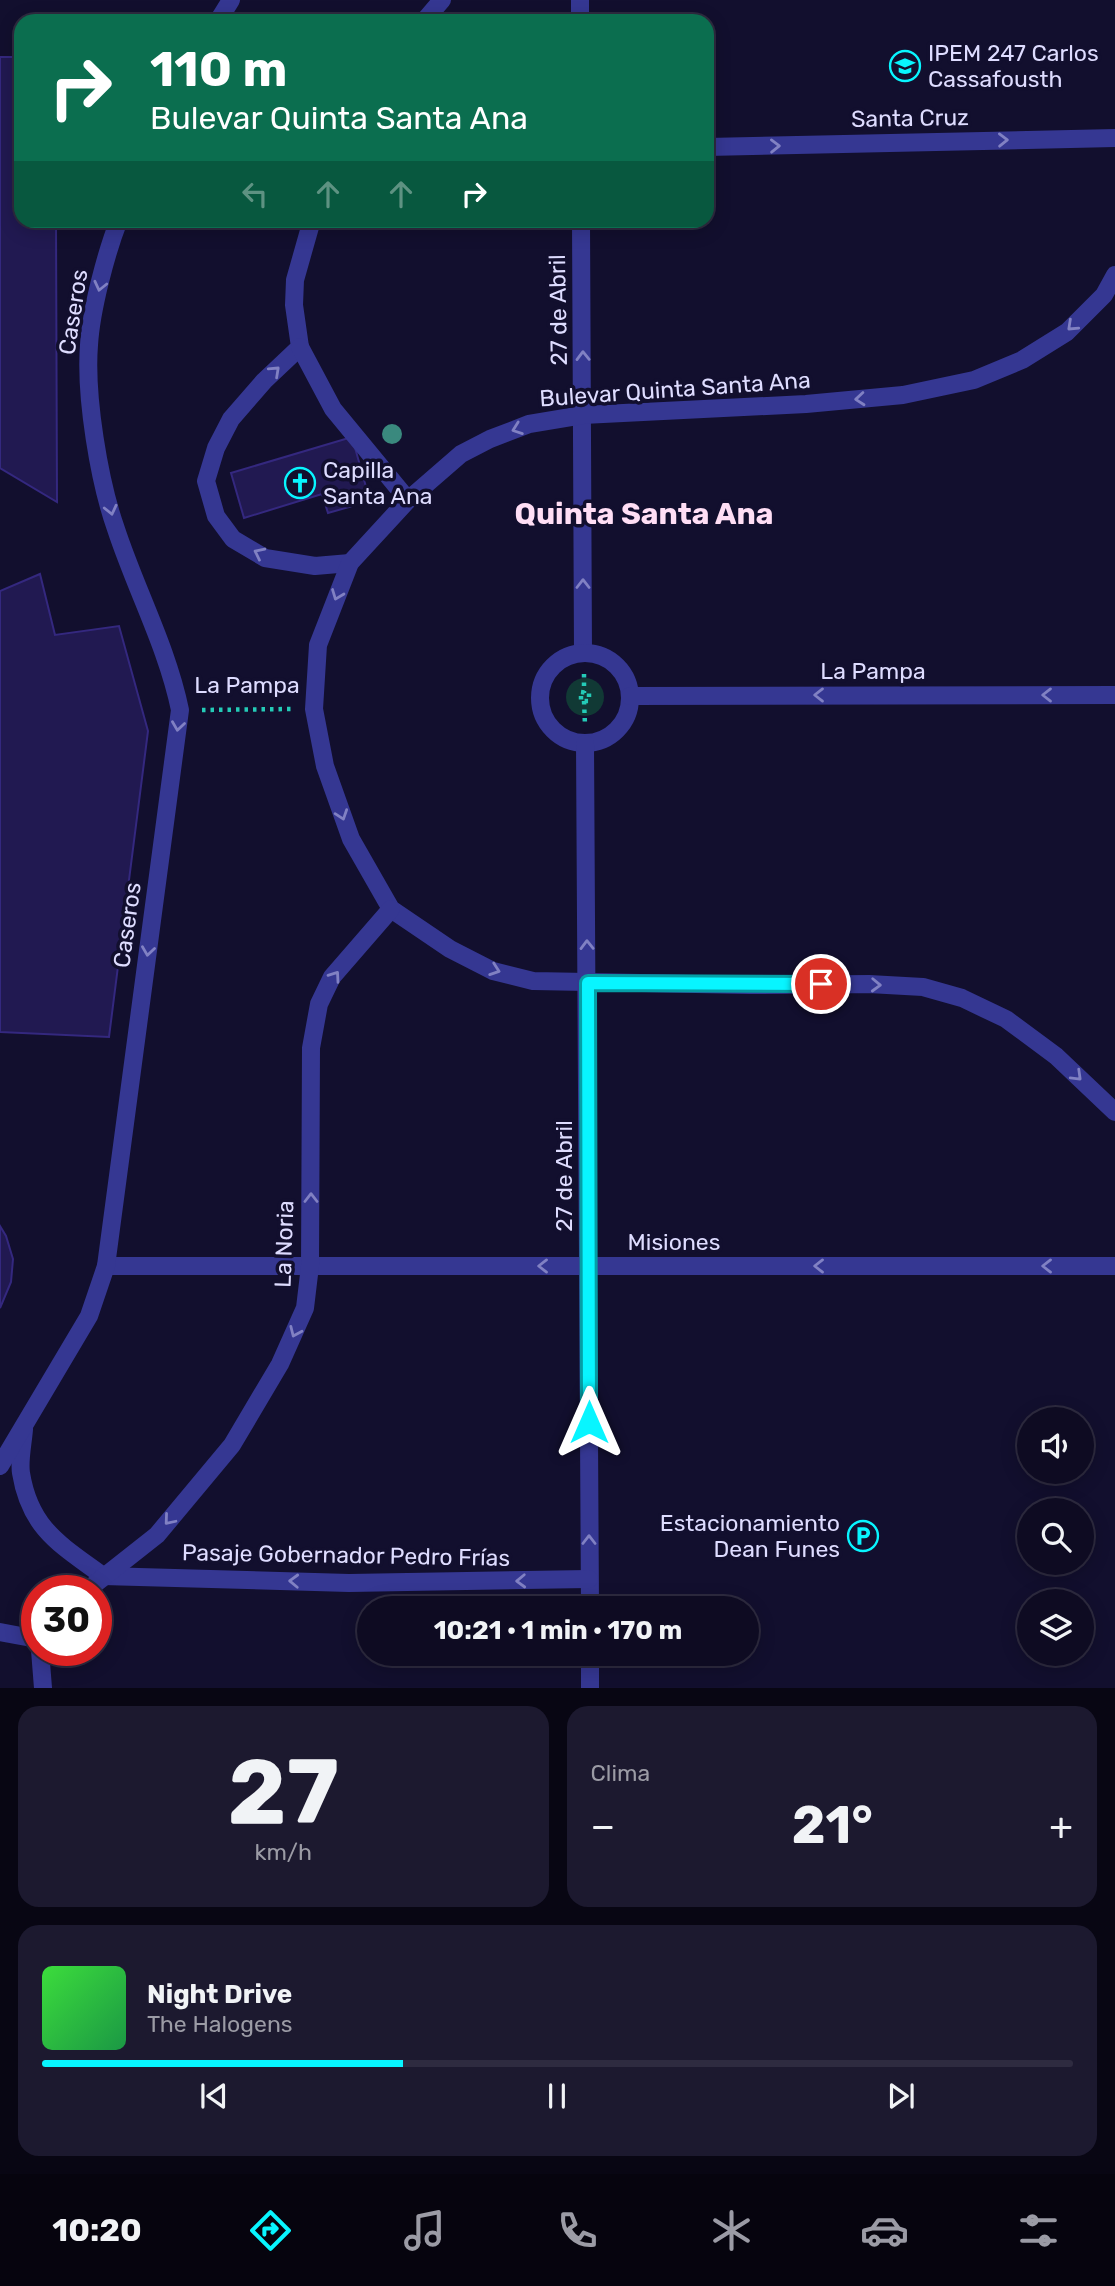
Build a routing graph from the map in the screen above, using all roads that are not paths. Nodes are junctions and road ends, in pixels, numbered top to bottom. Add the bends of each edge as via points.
1 (442, 0) edge
2 (430, 14) edge
3 (1115, 138) edge
4 (714, 147) edge
5 (115, 228) edge
6 (310, 228) edge
7 (581, 228) edge
8 (1115, 275) edge
9 (300, 347) junction
10 (583, 415) junction
11 (408, 500) junction
12 (350, 563) junction
13 (583, 652) junction
14 (1115, 695) edge
15 (630, 696) junction
16 (585, 744) junction
17 (391, 909) junction
18 (588, 983) junction
19 (1115, 1112) edge
20 (106, 1266) junction
21 (310, 1266) junction
22 (588, 1266) junction
23 (1115, 1266) edge
24 (25, 1422) junction
25 (0, 1466) edge
26 (102, 1575) edge
27 (104, 1575) edge
28 (112, 1576) edge
29 (589, 1579) junction
30 (590, 1596) edge
31 (0, 1632) edge
32 (21, 1636) edge
33 (41, 1666) edge
34 (590, 1666) edge
35 (43, 1688) edge
36 (590, 1688) edge

1 - 2 street
4 -> 3 street, Santa Cruz
5 -> 20 street, Caseros via 89,343 97,447 115,527 173,676 180,710
6 - 9 street via 295,280
10 -> 7 street, 27 de Abril
8 -> 10 street, Bulevar Quinta Santa Ana via 1104,295 1067,332 1022,360 974,380 862,399
9 - 11 street via 333,409
12 -> 9 street via 315,566 265,558 233,539 216,516 206,481 231,419
10 -> 11 street, Bulevar Quinta Santa Ana via 529,424 490,439 461,454
13 -> 10 street, 27 de Abril
11 - 12 street, Bulevar Quinta Santa Ana
12 -> 17 street, Bulevar Quinta Santa Ana via 318,645 314,709 325,766 351,839
13 - 15 street via 596,653 620,669
13 - 16 street via 553,664 539,692 546,723 564,738
14 -> 15 street, La Pampa
15 - 16 street via 629,710 613,734
18 -> 16 street, 27 de Abril
17 -> 18 street, Bulevar Quinta Santa Ana via 450,949 493,971 533,981
21 -> 17 street, La Noria via 312,1048 319,1004 332,977
18 -> 19 street, Bulevar Quinta Santa Ana via 923,987 962,998 1006,1019 1056,1056
18 - 22 street, 27 de Abril
20 - 21 street, Misiones
20 - 24 street, Caseros via 89,1316
22 -> 21 street, Misiones
21 -> 27 street, La Noria via 305,1308 280,1364 232,1445 157,1535
23 -> 22 street, Misiones
29 -> 22 street, 27 de Abril
24 - 25 street
24 - 26 street, Caseros via 21,1471 34,1516 56,1541
29 -> 28 street, Pasaje Gobernador Pedro Frías via 349,1583
29 - 30 street, 27 de Abril
31 - 32 street
33 - 35 street
34 - 36 street

